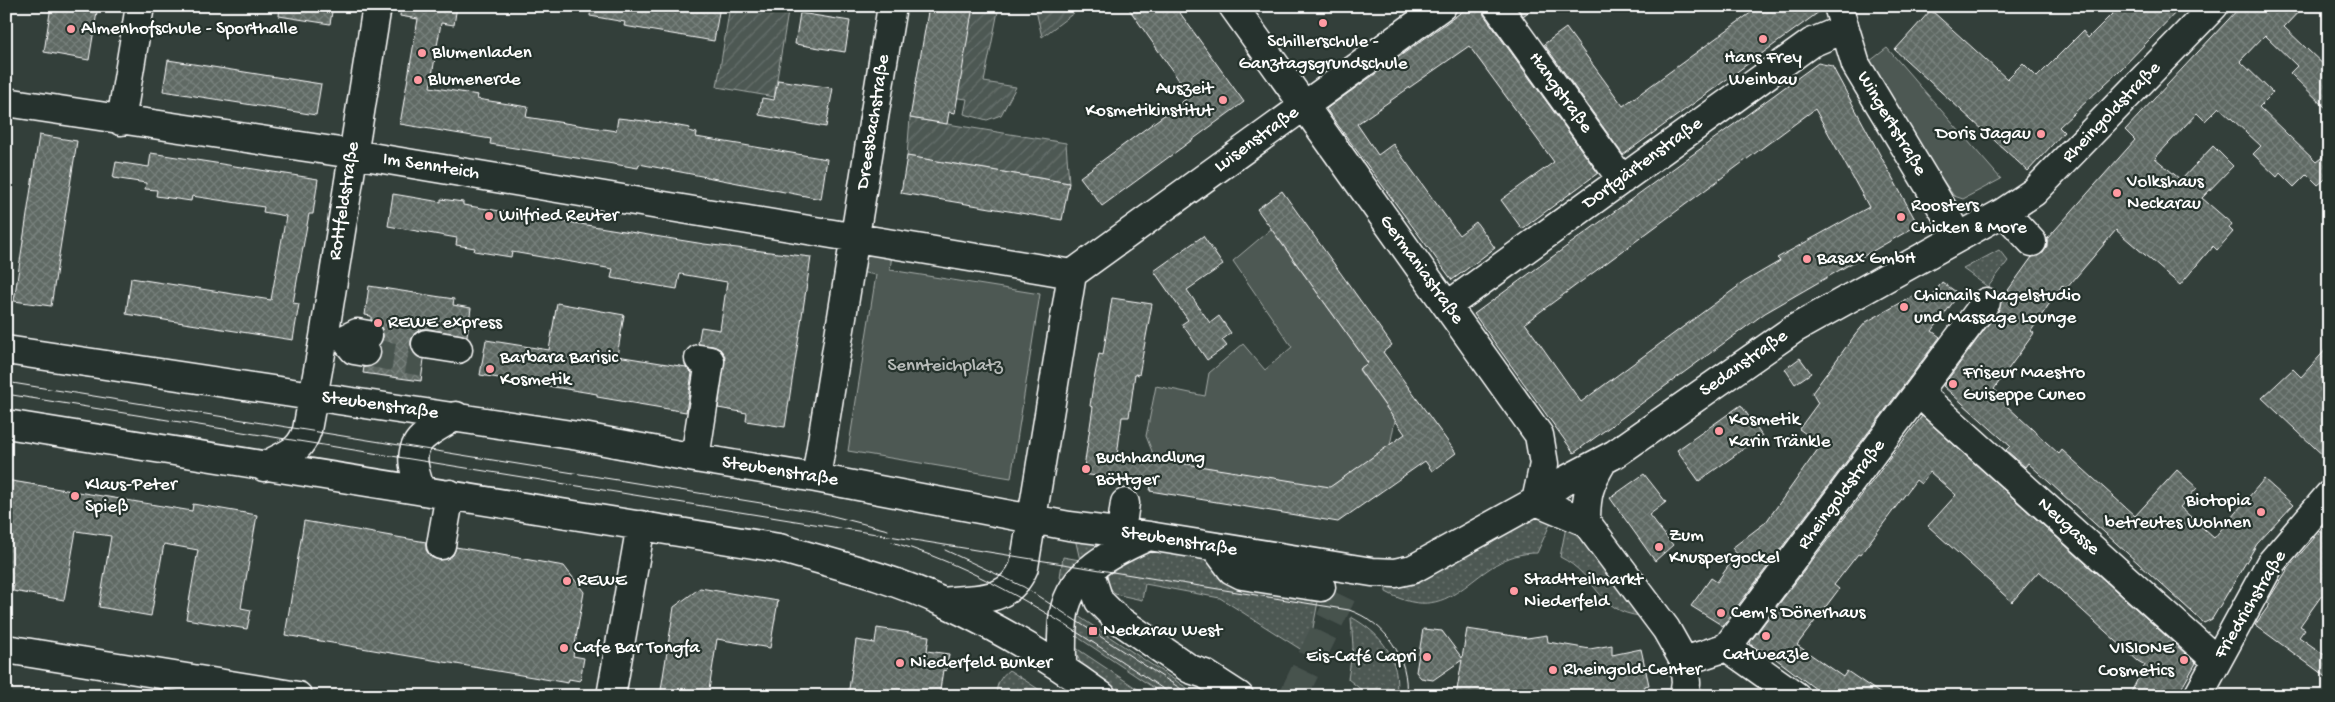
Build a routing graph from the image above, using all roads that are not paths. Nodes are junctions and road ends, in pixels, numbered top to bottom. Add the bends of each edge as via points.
1 (140, 6) edge
2 (377, 6) edge
3 (892, 6) edge
4 (1232, 6) edge
5 (1442, 6) edge
6 (1497, 6) edge
7 (2214, 6) edge
8 (1841, 18) edge
9 (6, 102) edge
10 (1304, 106) junction
11 (122, 121) junction
12 (353, 154) junction
13 (1622, 180) junction
14 (2004, 212) junction
15 (1959, 236) junction
16 (855, 238) junction
17 (2032, 242) dead end
18 (1072, 274) junction
19 (1986, 302) dead end
20 (1447, 306) junction
21 (6, 350) edge
22 (425, 353) tunnel mouth
23 (457, 358) dead end
24 (699, 359) dead end
25 (1919, 393) junction
26 (314, 396) junction
27 (454, 406) junction
28 (6, 424) edge
29 (695, 458) junction
30 (1603, 461) junction
31 (264, 467) junction
32 (816, 478) junction
33 (422, 490) junction
34 (450, 494) junction
35 (2329, 495) edge
36 (1536, 501) junction
37 (1125, 503) dead end
38 (1032, 520) junction
39 (1586, 522) junction
40 (641, 525) junction
41 (1120, 532) junction
42 (1149, 536) junction
43 (441, 545) dead end
44 (1215, 547) junction
45 (1089, 570) junction
46 (1321, 587) tunnel mouth
47 (944, 602) junction
48 (1727, 647) junction
49 (6, 649) edge
50 (2217, 660) junction
51 (1684, 661) junction
52 (1062, 667) junction
53 (298, 696) edge
54 (611, 696) edge
55 (1102, 696) edge
56 (1239, 696) edge
57 (1684, 696) edge
58 (1796, 696) edge
59 (2198, 696) edge

1 - 11 street
2 - 12 street, Rottfeldstraße
3 - 16 street, Dreesbachstraße
4 - 10 street, Germaniastraße
5 - 10 street, Luisenstraße
6 - 13 street, Hangstraße
7 - 14 street, Rheingoldstraße via 2041,186
8 - 13 street, Dorfgärtenstraße
8 - 15 street, Wingertstraße via 1856,65
9 - 11 street, Im Sennteich
10 - 18 street, Luisenstraße
10 - 20 street, Germaniastraße
11 - 12 street, Im Sennteich
12 - 16 street, Im Sennteich
12 - 26 street, Rottfeldstraße via 351,341
13 - 20 street, Dorfgärtenstraße
14 - 15 street, Rheingoldstraße
14 - 17 street
15 - 30 street, Sedanstraße via 1794,329
16 - 18 street
16 - 32 street
18 - 38 street
19 - 25 street, Rheingoldstraße
20 - 36 street, Germaniastraße via 1539,435 1544,464
21 - 26 street, Steubenstraße
22 - 23 street
24 - 29 street via 710,361
25 - 48 street, Rheingoldstraße
25 - 50 street, Neugasse
26 - 27 street, Steubenstraße via 367,406
26 - 31 street, Rottfeldstraße via 304,441 295,451
27 - 29 street, Steubenstraße via 579,426
27 - 33 street via 414,447 415,472
28 - 31 street
29 - 32 street, Steubenstraße
30 - 36 street, Sedanstraße via 1564,481
30 - 39 street via 1586,496
31 - 33 street
32 - 38 street, Steubenstraße
33 - 34 street
34 - 40 street
34 - 43 street
35 - 50 street, Friedrichstraße via 2270,564
36 - 39 street
36 - 44 street, Steubenstraße via 1421,566 1395,573
37 - 41 street
38 - 41 street, Steubenstraße
38 - 47 street via 1026,562 1012,587 988,599
39 - 51 street via 1666,629
40 - 47 street via 779,548 870,574
40 - 54 street
41 - 42 street, Steubenstraße
42 - 44 street, Steubenstraße
42 - 45 street via 1106,556
44 - 46 street via 1232,570 1242,575
45 - 52 street via 1070,596 1064,612
45 - 56 street via 1104,608 1190,669 1205,674
47 - 52 street via 1026,643
48 - 51 street
48 - 58 street
49 - 53 street
50 - 59 street, Friedrichstraße
51 - 57 street
52 - 55 street

